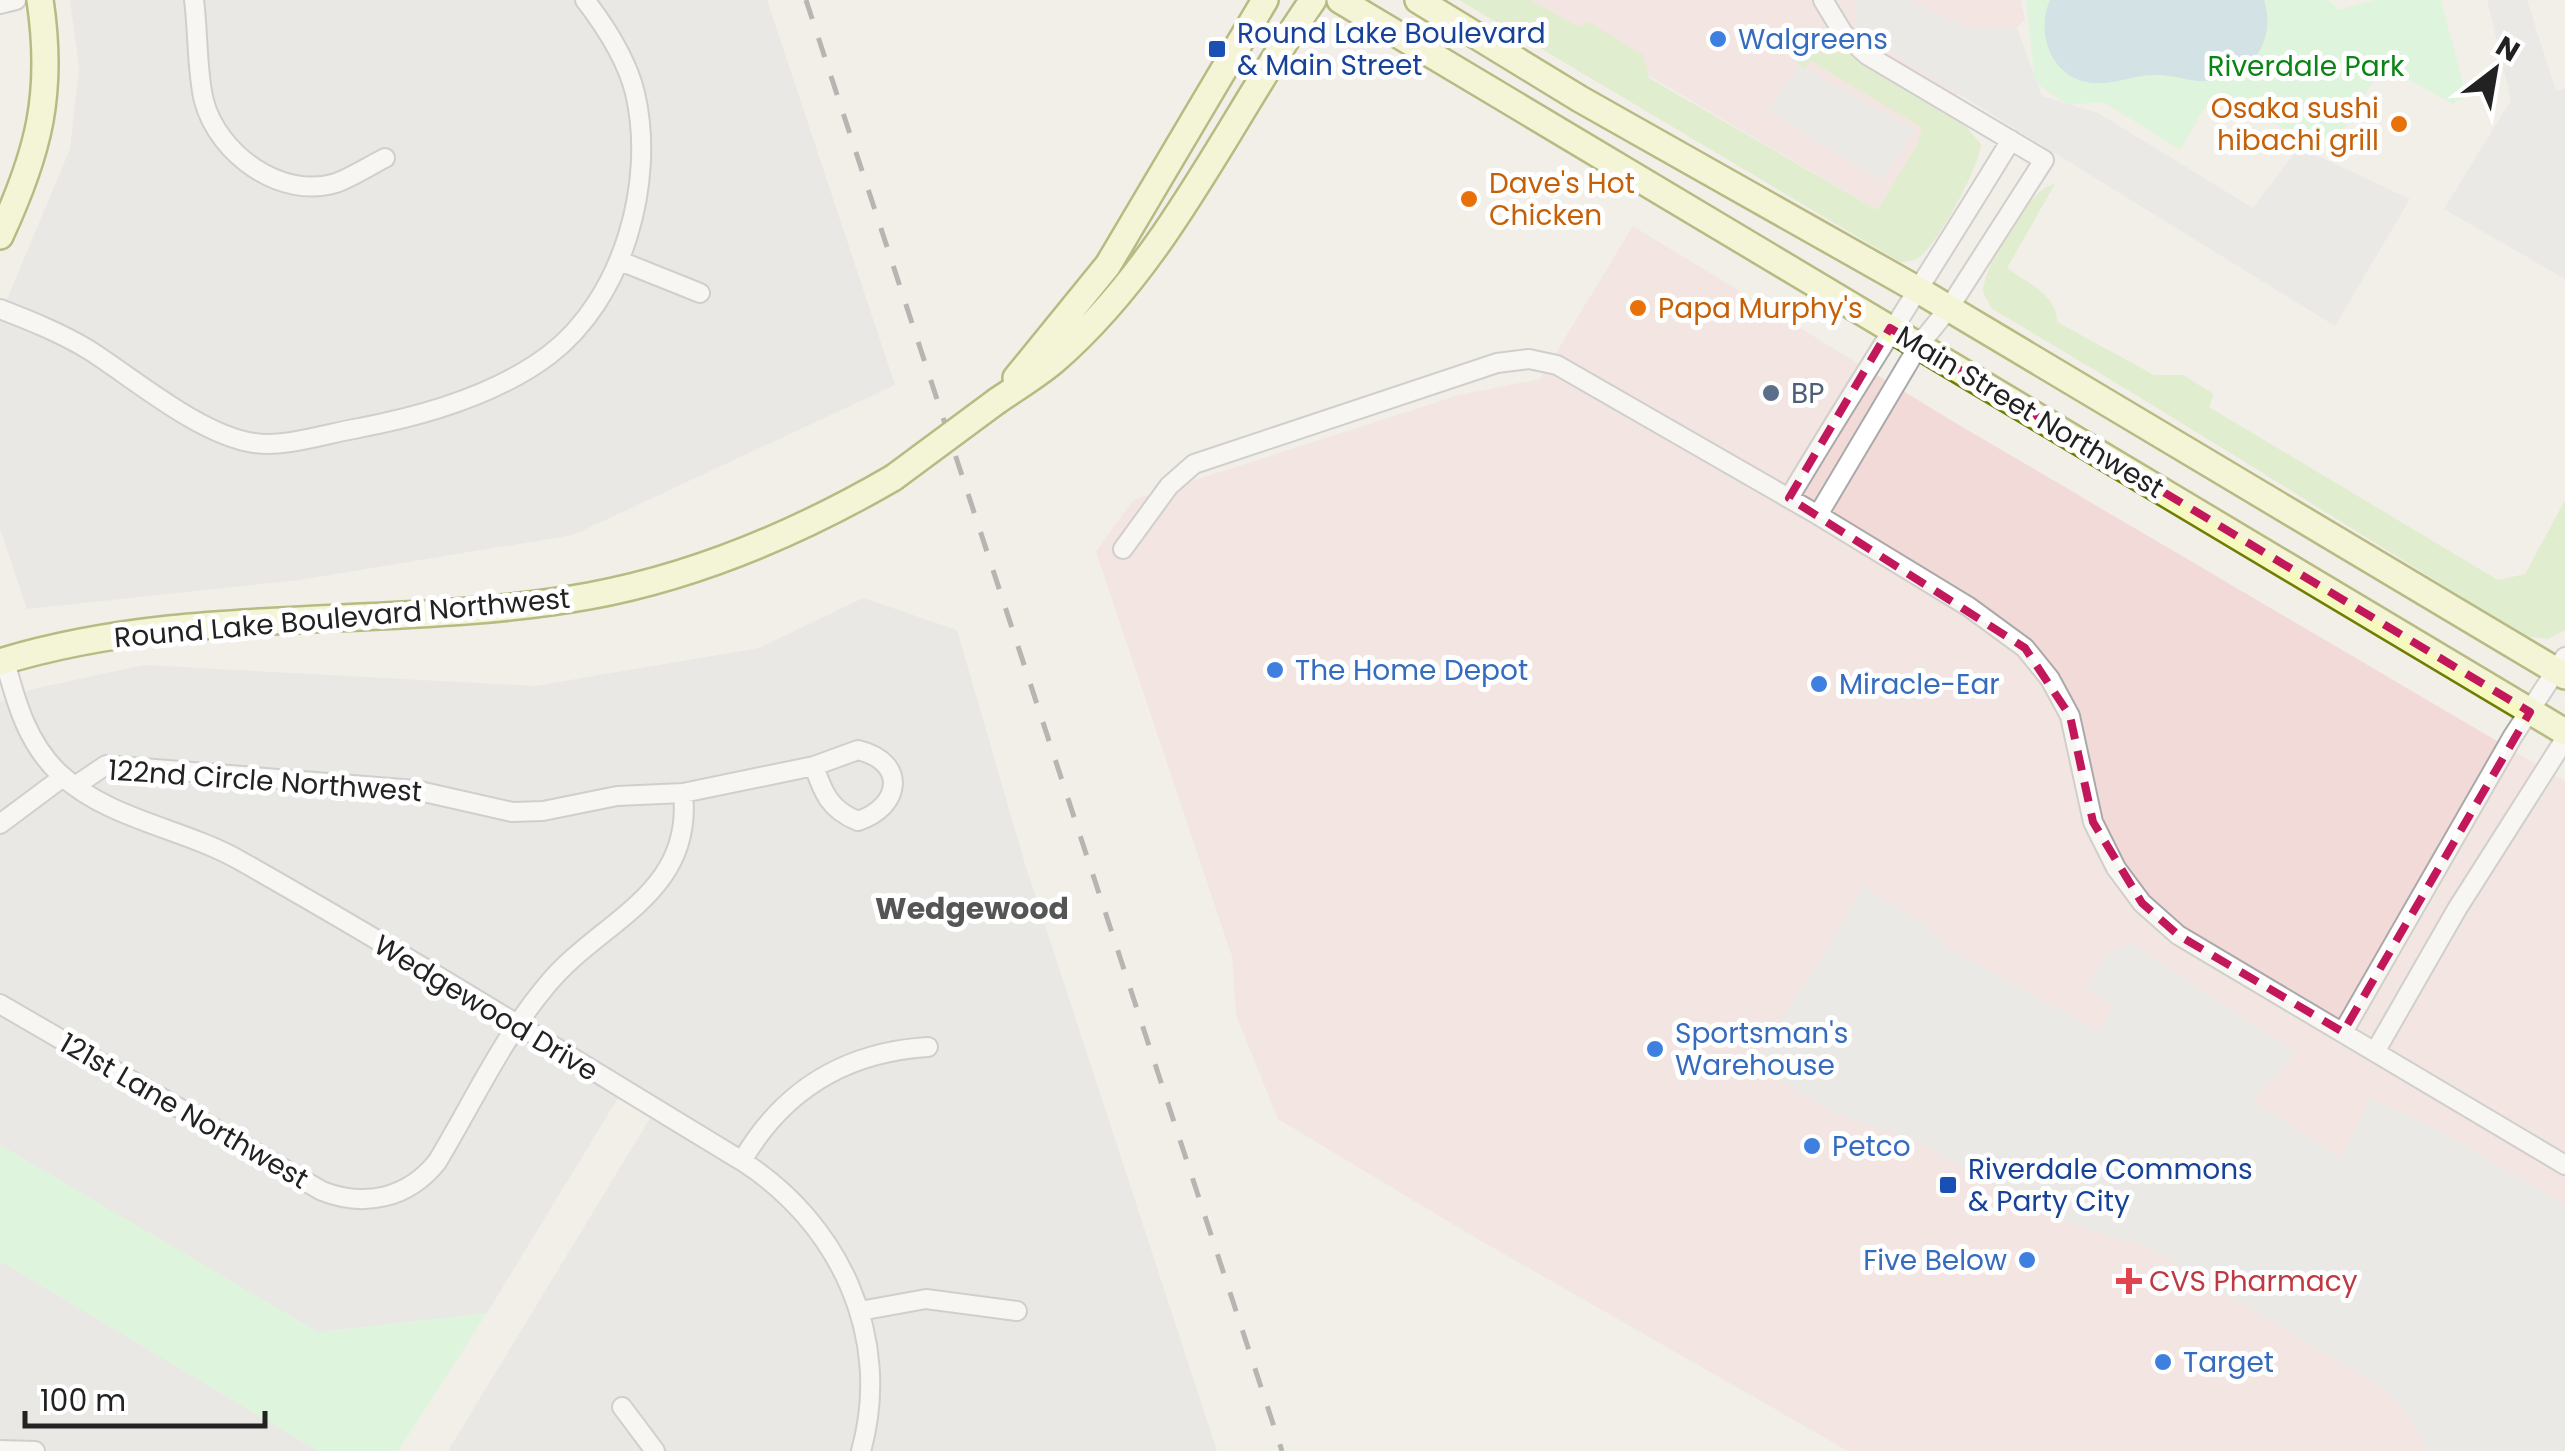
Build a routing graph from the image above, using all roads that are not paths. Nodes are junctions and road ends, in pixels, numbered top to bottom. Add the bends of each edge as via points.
1 (16, 0) edge
2 (40, 0) edge
3 (194, 0) edge
4 (584, 0) edge
5 (1265, 0) edge
6 (1313, 0) edge
7 (1340, 0) edge
8 (1418, 0) edge
9 (1450, 0) edge
10 (1822, 0) edge
11 (0, 4) edge
12 (1580, 99) junction
13 (2011, 140) junction
14 (385, 158) dead end
15 (0, 236) edge
16 (620, 261) junction
17 (1920, 290) junction
18 (700, 293) dead end
19 (1949, 308) junction
20 (0, 309) edge
21 (1890, 328) junction
22 (1919, 344) junction
23 (997, 401) junction
24 (1789, 498) junction
25 (1818, 515) junction
26 (1123, 549) dead end
27 (2, 655) edge
28 (2562, 668) edge
29 (2530, 712) junction
30 (2565, 735) edge
31 (814, 766) junction
32 (69, 782) junction
33 (683, 794) junction
34 (0, 824) edge
35 (0, 1004) edge
36 (518, 1027) junction
37 (2343, 1032) junction
38 (928, 1047) dead end
39 (2375, 1052) junction
40 (742, 1161) junction
41 (2565, 1165) edge
42 (860, 1311) junction
43 (1017, 1311) dead end
44 (622, 1407) dead end
45 (0, 1450) edge
46 (35, 1451) edge
47 (655, 1451) edge
48 (861, 1451) edge

1 - 11 street
2 - 15 main road via 47,92 40,136
3 - 14 street via 202,98 230,148 276,181 300,187 335,183
4 - 16 street via 611,38 635,92 641,157
5 - 23 main road, Round Lake Boulevard Northwest via 1116,252
6 - 23 main road, Round Lake Boulevard Northwest via 1185,206 1143,261 1052,362
7 - 21 main road, Main Street Northwest
8 - 12 main road, Main Street Northwest
9 - 12 main road via 1551,62
10 - 13 street via 1843,34 1867,55
12 - 17 main road, Main Street Northwest
13 - 17 street
13 - 19 street via 2044,160
16 - 18 street
16 - 20 street via 577,330 516,374 454,404 392,422 257,444 224,435 56,331
17 - 19 main road, Main Street Northwest
17 - 21 street
19 - 22 street
19 - 28 main road, Main Street Northwest
21 - 22 main road, Main Street Northwest
21 - 24 street
22 - 25 street
22 - 29 main road, Main Street Northwest
23 - 27 main road, Round Lake Boulevard Northwest, bridge via 893,478 807,525 725,559 587,596 156,630
24 - 25 street
24 - 26 street via 1571,371 1546,361 1514,360 1194,464 1169,486
25 - 37 street via 2024,648 2070,716 2093,822 2142,903 2178,934
27 - 32 street, Wedgewood Drive via 29,732
28 - 29 street
29 - 30 main road, Main Street Northwest
29 - 37 street
30 - 39 street
31 - 31 street, 122nd Circle Northwest via 858,750 878,755 893,778 891,795 877,814 858,821 825,798
31 - 33 street, 122nd Circle Northwest
32 - 33 street, 122nd Circle Northwest via 106,765 415,790 512,812
32 - 34 street, 122nd Circle Northwest
32 - 36 street, Wedgewood Drive via 125,813 236,858
33 - 36 street via 681,837 666,871 637,910 555,976
35 - 36 street, 121st Lane Northwest via 340,1198 403,1191 428,1173
36 - 40 street, Wedgewood Drive
37 - 39 street
38 - 40 street via 870,1054 826,1073 782,1106
39 - 41 street
40 - 42 street, Wedgewood Drive via 814,1224
42 - 43 street via 926,1299
42 - 48 street, Wedgewood Drive via 870,1388
44 - 47 street
45 - 46 street

